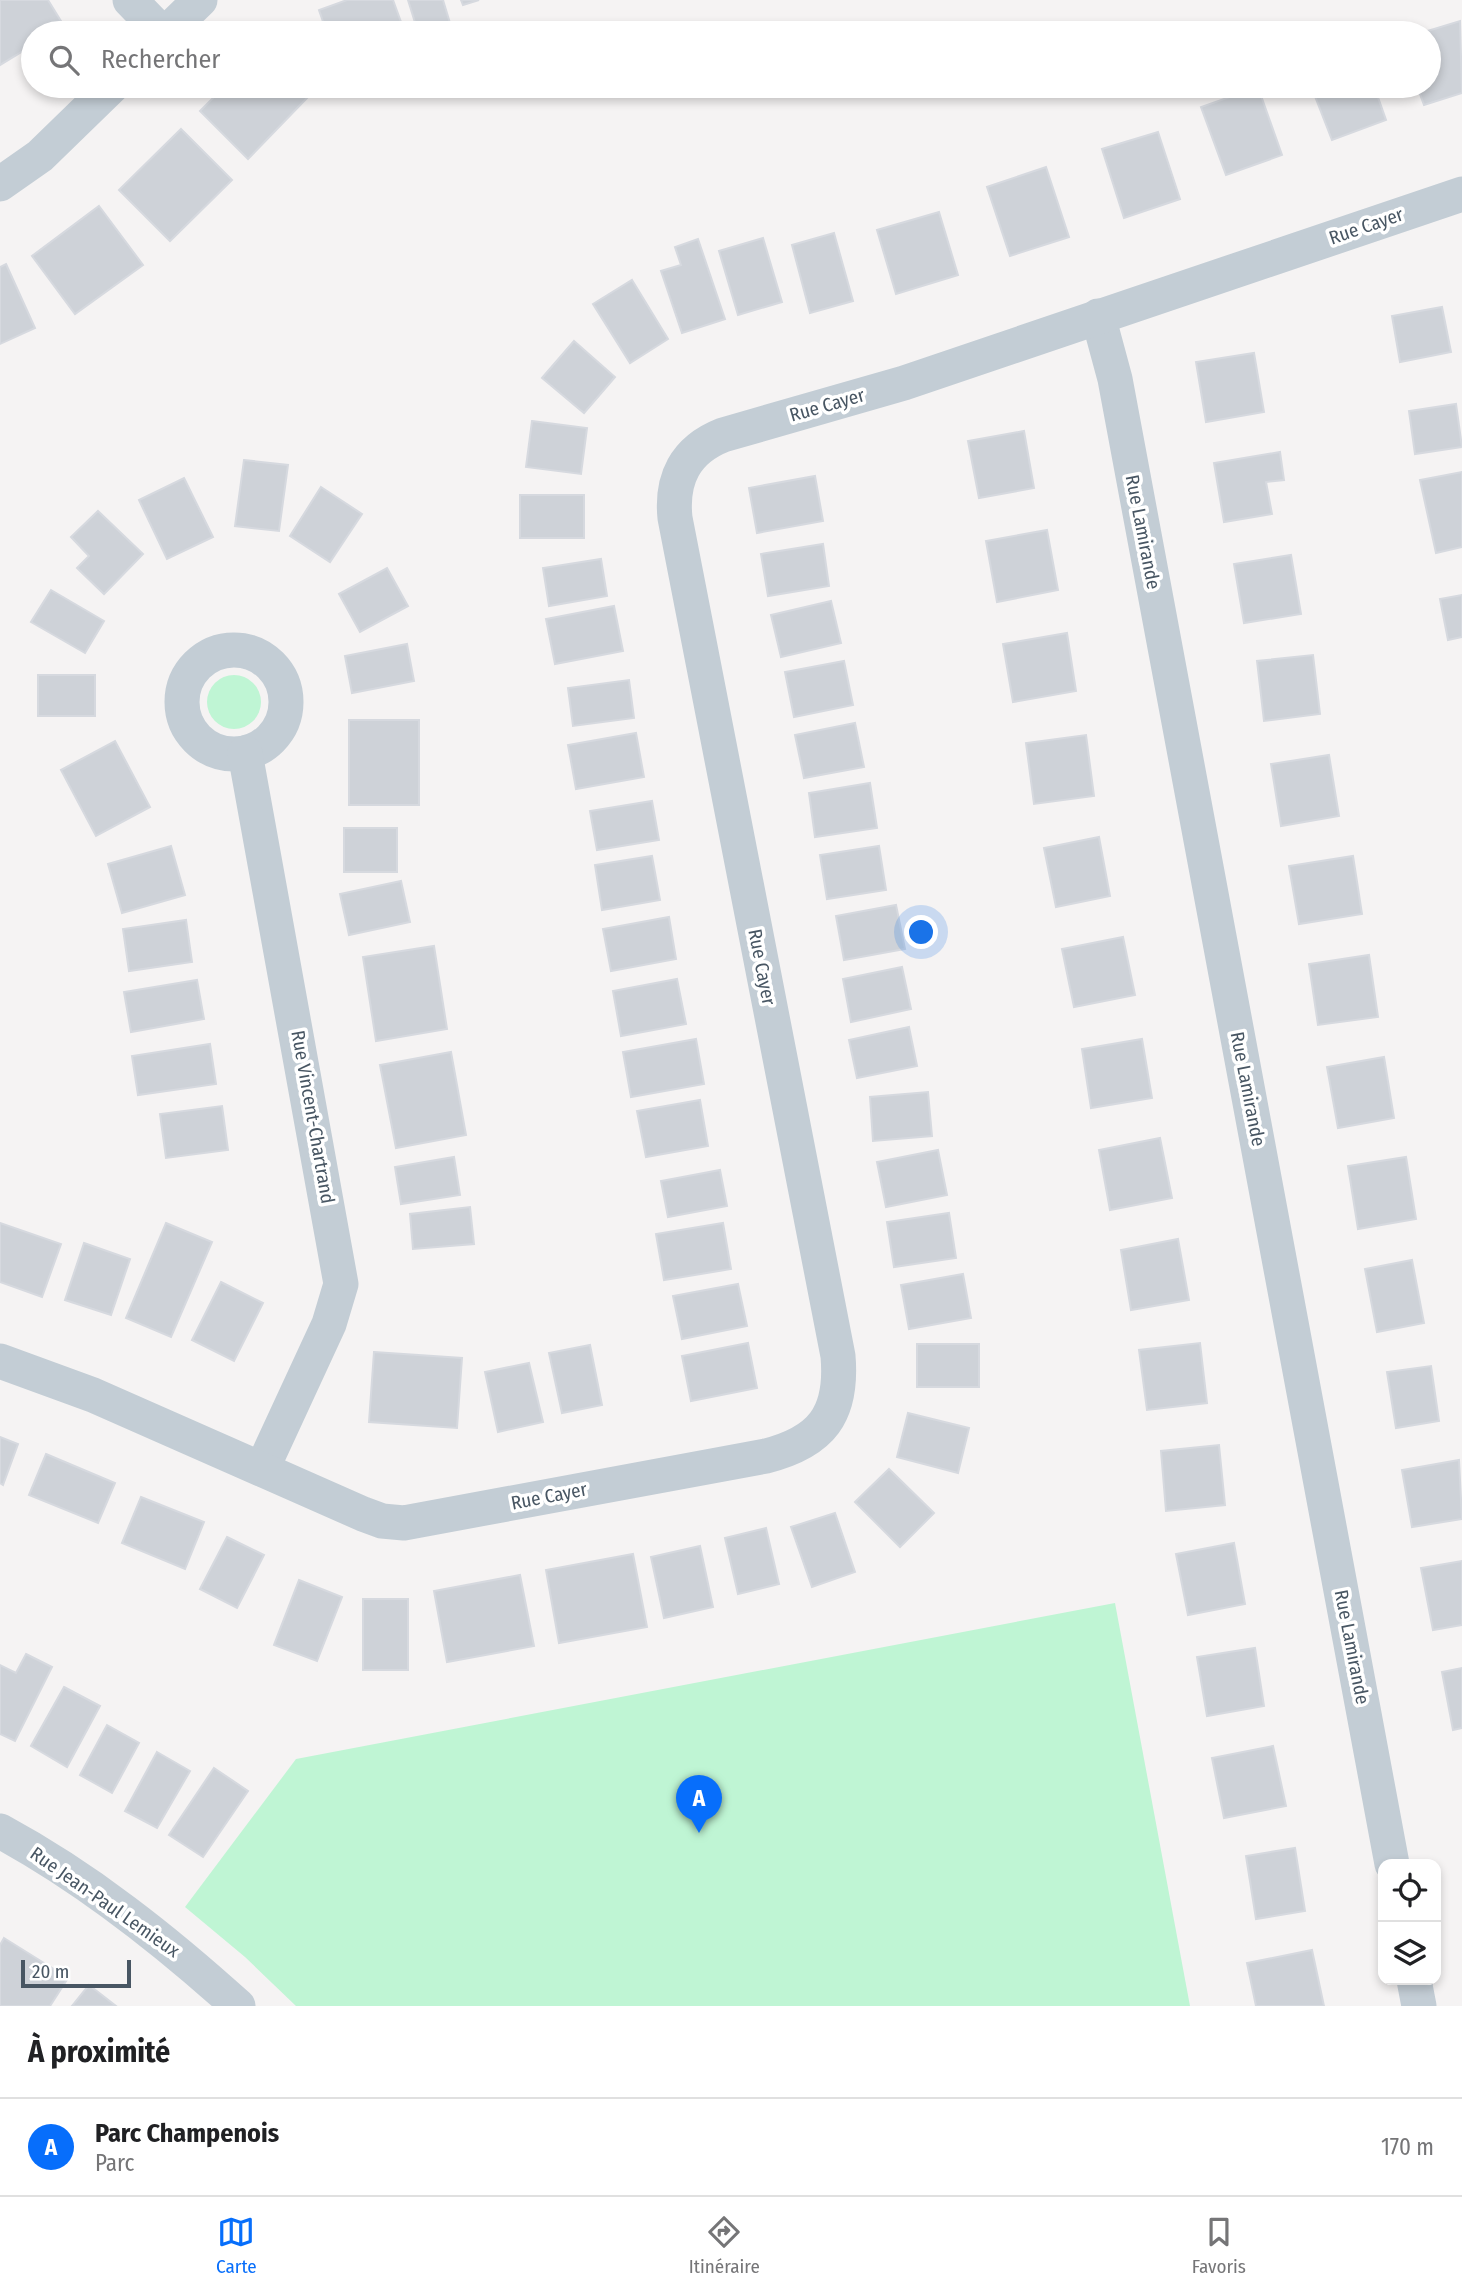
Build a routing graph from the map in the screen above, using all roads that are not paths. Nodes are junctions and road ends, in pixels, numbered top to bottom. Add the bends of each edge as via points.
1 (131, 0) edge
2 (200, 0) edge
3 (152, 21) edge
4 (177, 21) edge
5 (100, 98) edge
6 (0, 184) edge
7 (1462, 194) edge
8 (1098, 316) junction
9 (245, 753) dead end
10 (0, 1361) edge
11 (262, 1469) junction
12 (0, 1831) edge
13 (1391, 1859) edge
14 (1415, 1985) edge
15 (238, 2006) edge
16 (1419, 2006) edge

1 - 3 street
2 - 4 street
5 - 6 street via 40,156
7 - 8 street, Rue Cayer
8 - 11 street, Rue Cayer via 904,383 712,439 685,461 676,484 675,519 838,1356 838,1391 828,1418 802,1444 765,1456 404,1522 382,1521
8 - 13 street, Rue Lamirande via 1115,379
9 - 11 street, Rue Vincent-Chartrand via 341,1283 329,1324
10 - 11 street, Rue Cayer via 93,1395
12 - 15 street, Rue Jean-Paul Lemieux via 133,1917
14 - 16 street

